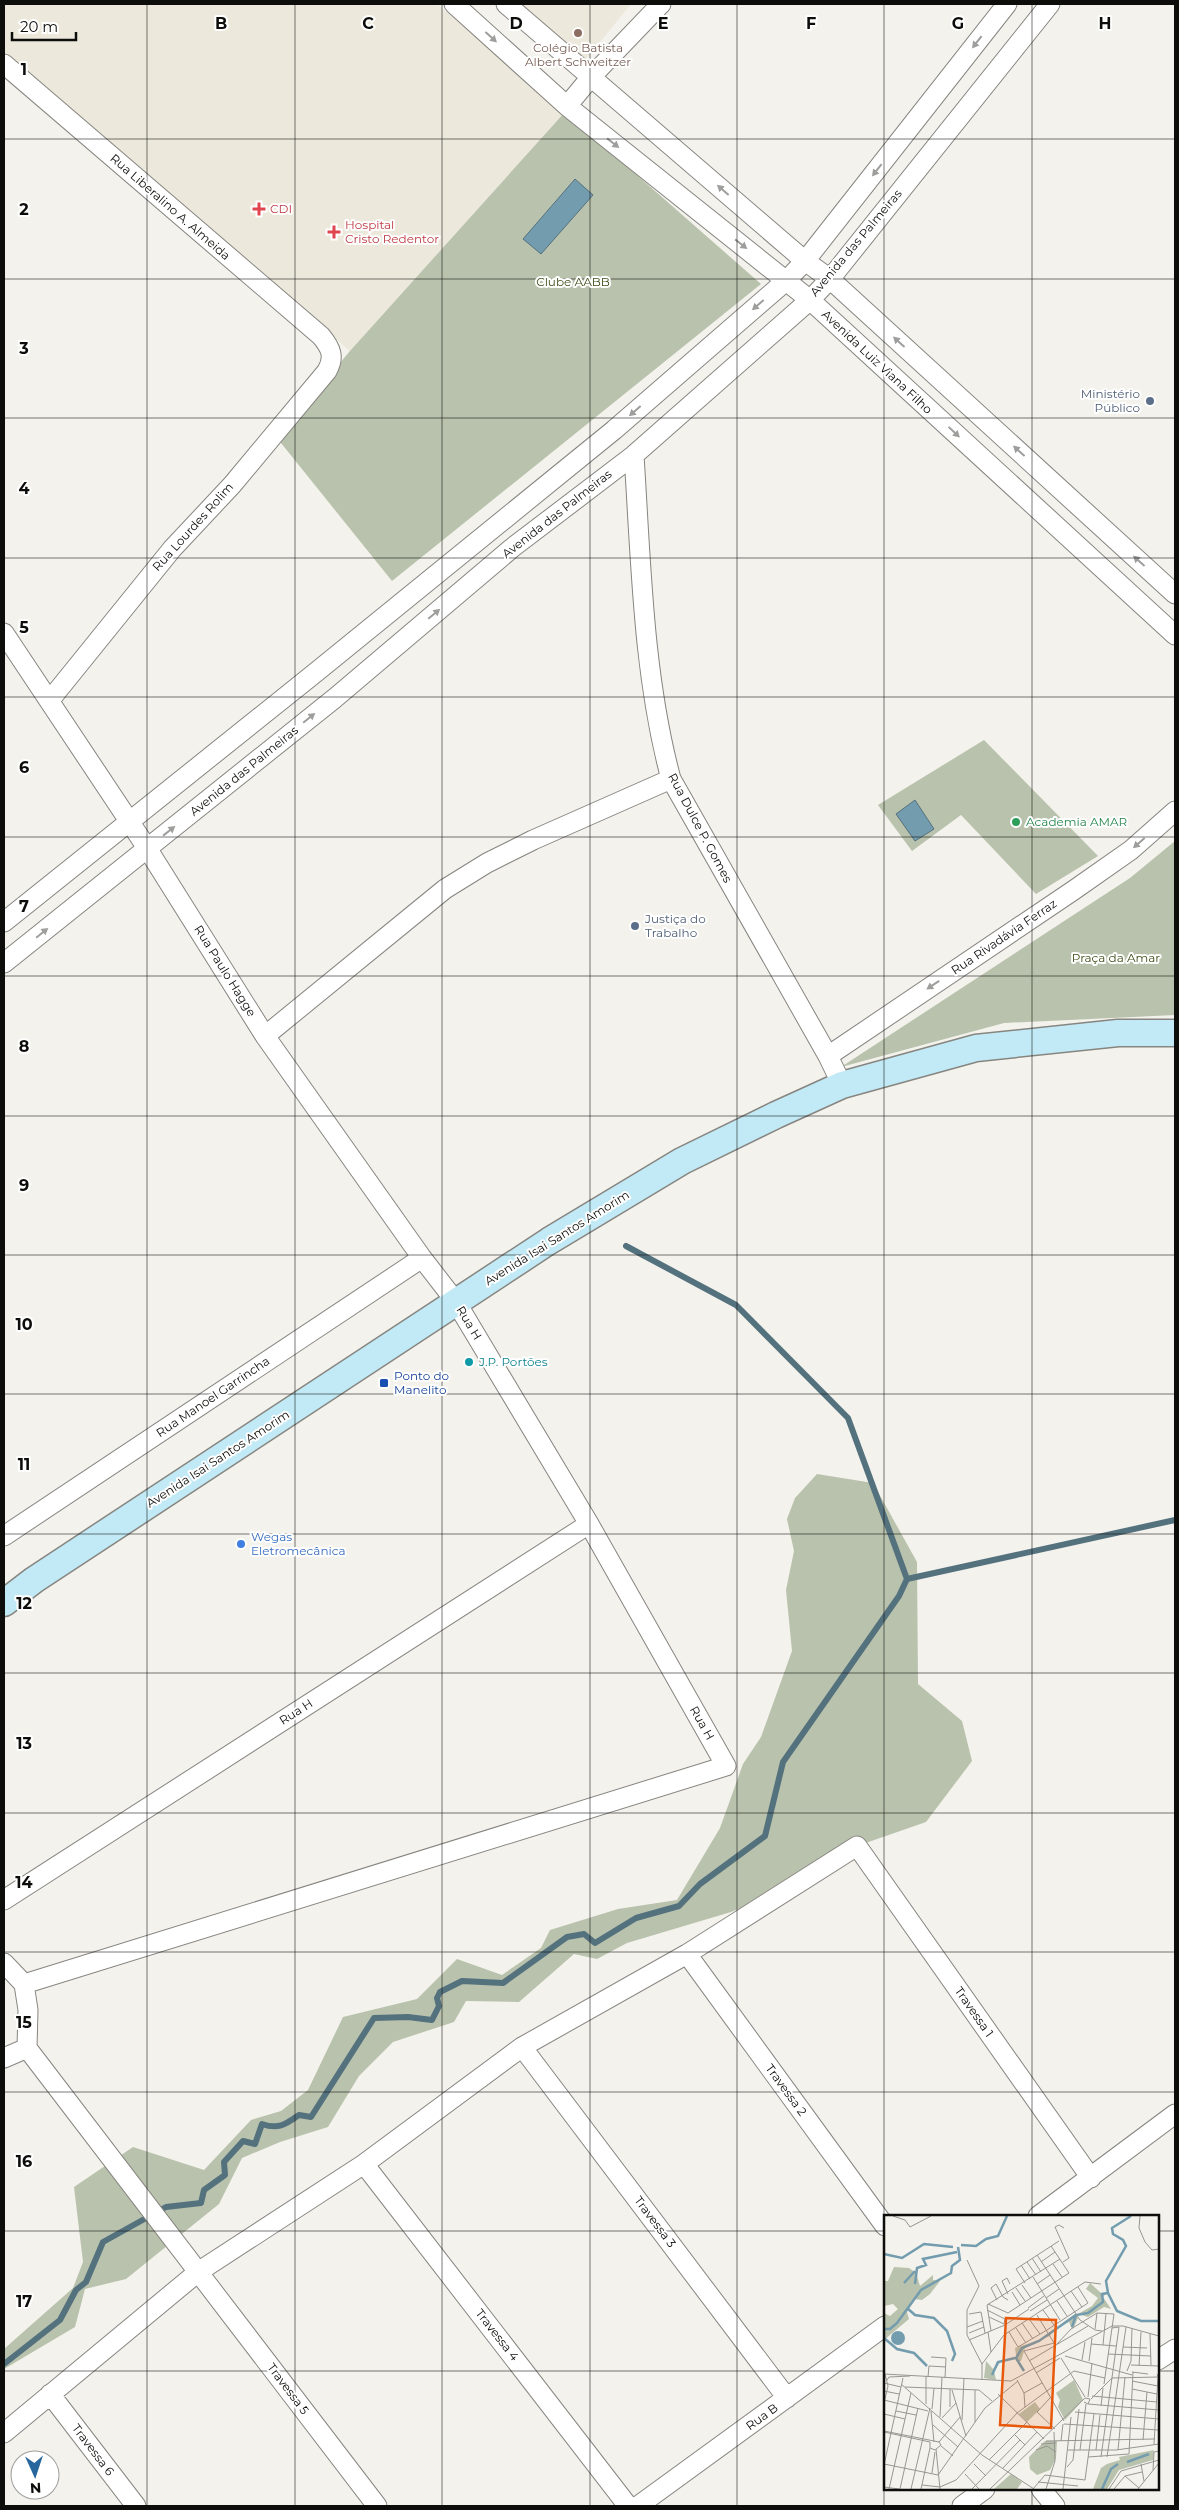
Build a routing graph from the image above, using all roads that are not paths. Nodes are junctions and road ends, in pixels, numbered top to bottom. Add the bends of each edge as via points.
1 (454, 4) edge
2 (506, 4) edge
3 (661, 4) edge
4 (1007, 4) edge
5 (1050, 4) edge
6 (4, 64) edge
7 (591, 78) junction
8 (932, 100) junction
9 (567, 106) junction
10 (956, 119) junction
11 (805, 261) junction
12 (830, 279) junction
13 (787, 280) junction
14 (810, 300) junction
15 (332, 354) joint
16 (634, 455) junction
17 (1175, 594) edge
18 (4, 633) edge
19 (1175, 635) edge
20 (50, 700) junction
21 (671, 780) junction
22 (1175, 811) edge
23 (128, 822) junction
24 (147, 848) junction
25 (4, 922) edge
26 (4, 963) edge
27 (1175, 1033) edge
28 (265, 1036) junction
29 (828, 1056) junction
30 (842, 1085) junction
31 (422, 1258) junction
32 (456, 1302) junction
33 (589, 1524) junction
34 (4, 1536) edge
35 (34, 1580) junction
36 (4, 1593) edge
37 (4, 1602) edge
38 (4, 1900) edge
39 (687, 1954) junction
40 (4, 1964) edge
41 (24, 1984) junction
42 (522, 2046) junction
43 (27, 2048) junction
44 (4, 2058) edge
45 (1175, 2114) edge
46 (364, 2164) junction
47 (1091, 2178) junction
48 (1039, 2215) edge
49 (884, 2225) edge
50 (198, 2272) junction
51 (884, 2327) edge
52 (1175, 2348) edge
53 (1159, 2359) edge
54 (50, 2394) junction
55 (788, 2398) junction
56 (4, 2433) edge
57 (984, 2490) edge
58 (1043, 2490) edge
59 (136, 2506) edge
60 (377, 2506) edge
61 (628, 2506) edge
62 (638, 2506) edge
63 (962, 2506) edge
64 (1055, 2506) edge

1 -> 9 street, Avenida Luiz Viana Filho
2 - 7 street
3 - 7 street
4 -> 8 street
5 - 10 street, Avenida das Palmeiras
6 - 15 street, Rua Liberalino A. Almeida via 321,336
7 - 9 street
11 -> 7 street
8 - 10 street
8 -> 11 street
9 -> 13 street, Avenida Luiz Viana Filho
10 - 12 street, Avenida das Palmeiras
11 - 12 street
11 - 13 street
12 - 14 street, Avenida das Palmeiras
17 -> 12 street
13 - 14 street, Avenida Luiz Viana Filho
13 -> 23 street via 614,430
14 - 16 street, Avenida das Palmeiras
14 -> 19 street, Avenida Luiz Viana Filho
15 - 20 street, Rua Lourdes Rolim via 327,371 232,485 172,549
16 - 21 street, Rua Dulce P. Gomes via 652,678 661,743
24 -> 16 street, Avenida das Palmeiras via 335,698 512,548
18 - 20 street, Rua Paulo Hagge
20 - 23 street, Rua Paulo Hagge
21 - 28 street via 533,840 445,889
21 - 29 street, Rua Dulce P. Gomes
22 -> 29 street, Rua Rivadávia Ferraz via 1131,850
23 - 24 street, Rua Paulo Hagge
23 - 25 street
26 -> 24 street, Avenida das Palmeiras
24 - 28 street, Rua Paulo Hagge
27 - 30 main road, Avenida Isai Santos Amorim via 1118,1032 976,1048
28 - 31 street, Rua Paulo Hagge
29 - 30 street, Rua Dulce P. Gomes
30 - 32 main road, Avenida Isai Santos Amorim via 682,1161 549,1241
31 - 32 street, Rua Paulo Hagge
31 - 34 street, Rua Manoel Garrincha
32 - 33 street, Rua H
32 - 35 main road, Avenida Isai Santos Amorim
33 - 38 street, Rua H
33 - 41 street, Rua H via 726,1766
35 - 36 main road
35 - 37 main road, Avenida Isai Santos Amorim
39 - 42 street
39 - 47 street, Travessa 1 via 857,1846
39 - 49 street, Travessa 2
40 - 41 street
41 - 43 street via 28,2010
42 - 46 street
42 - 55 street, Travessa 3
43 - 44 street
43 - 50 street, Travessa 5
45 - 47 street
46 - 50 street
46 - 61 street, Travessa 4
47 - 48 street
50 - 54 street
50 - 60 street, Travessa 5
51 - 55 street, Rua B
52 - 53 street
54 - 56 street
54 - 59 street, Travessa 6
55 - 62 street, Rua B
57 - 63 street
58 - 64 street

